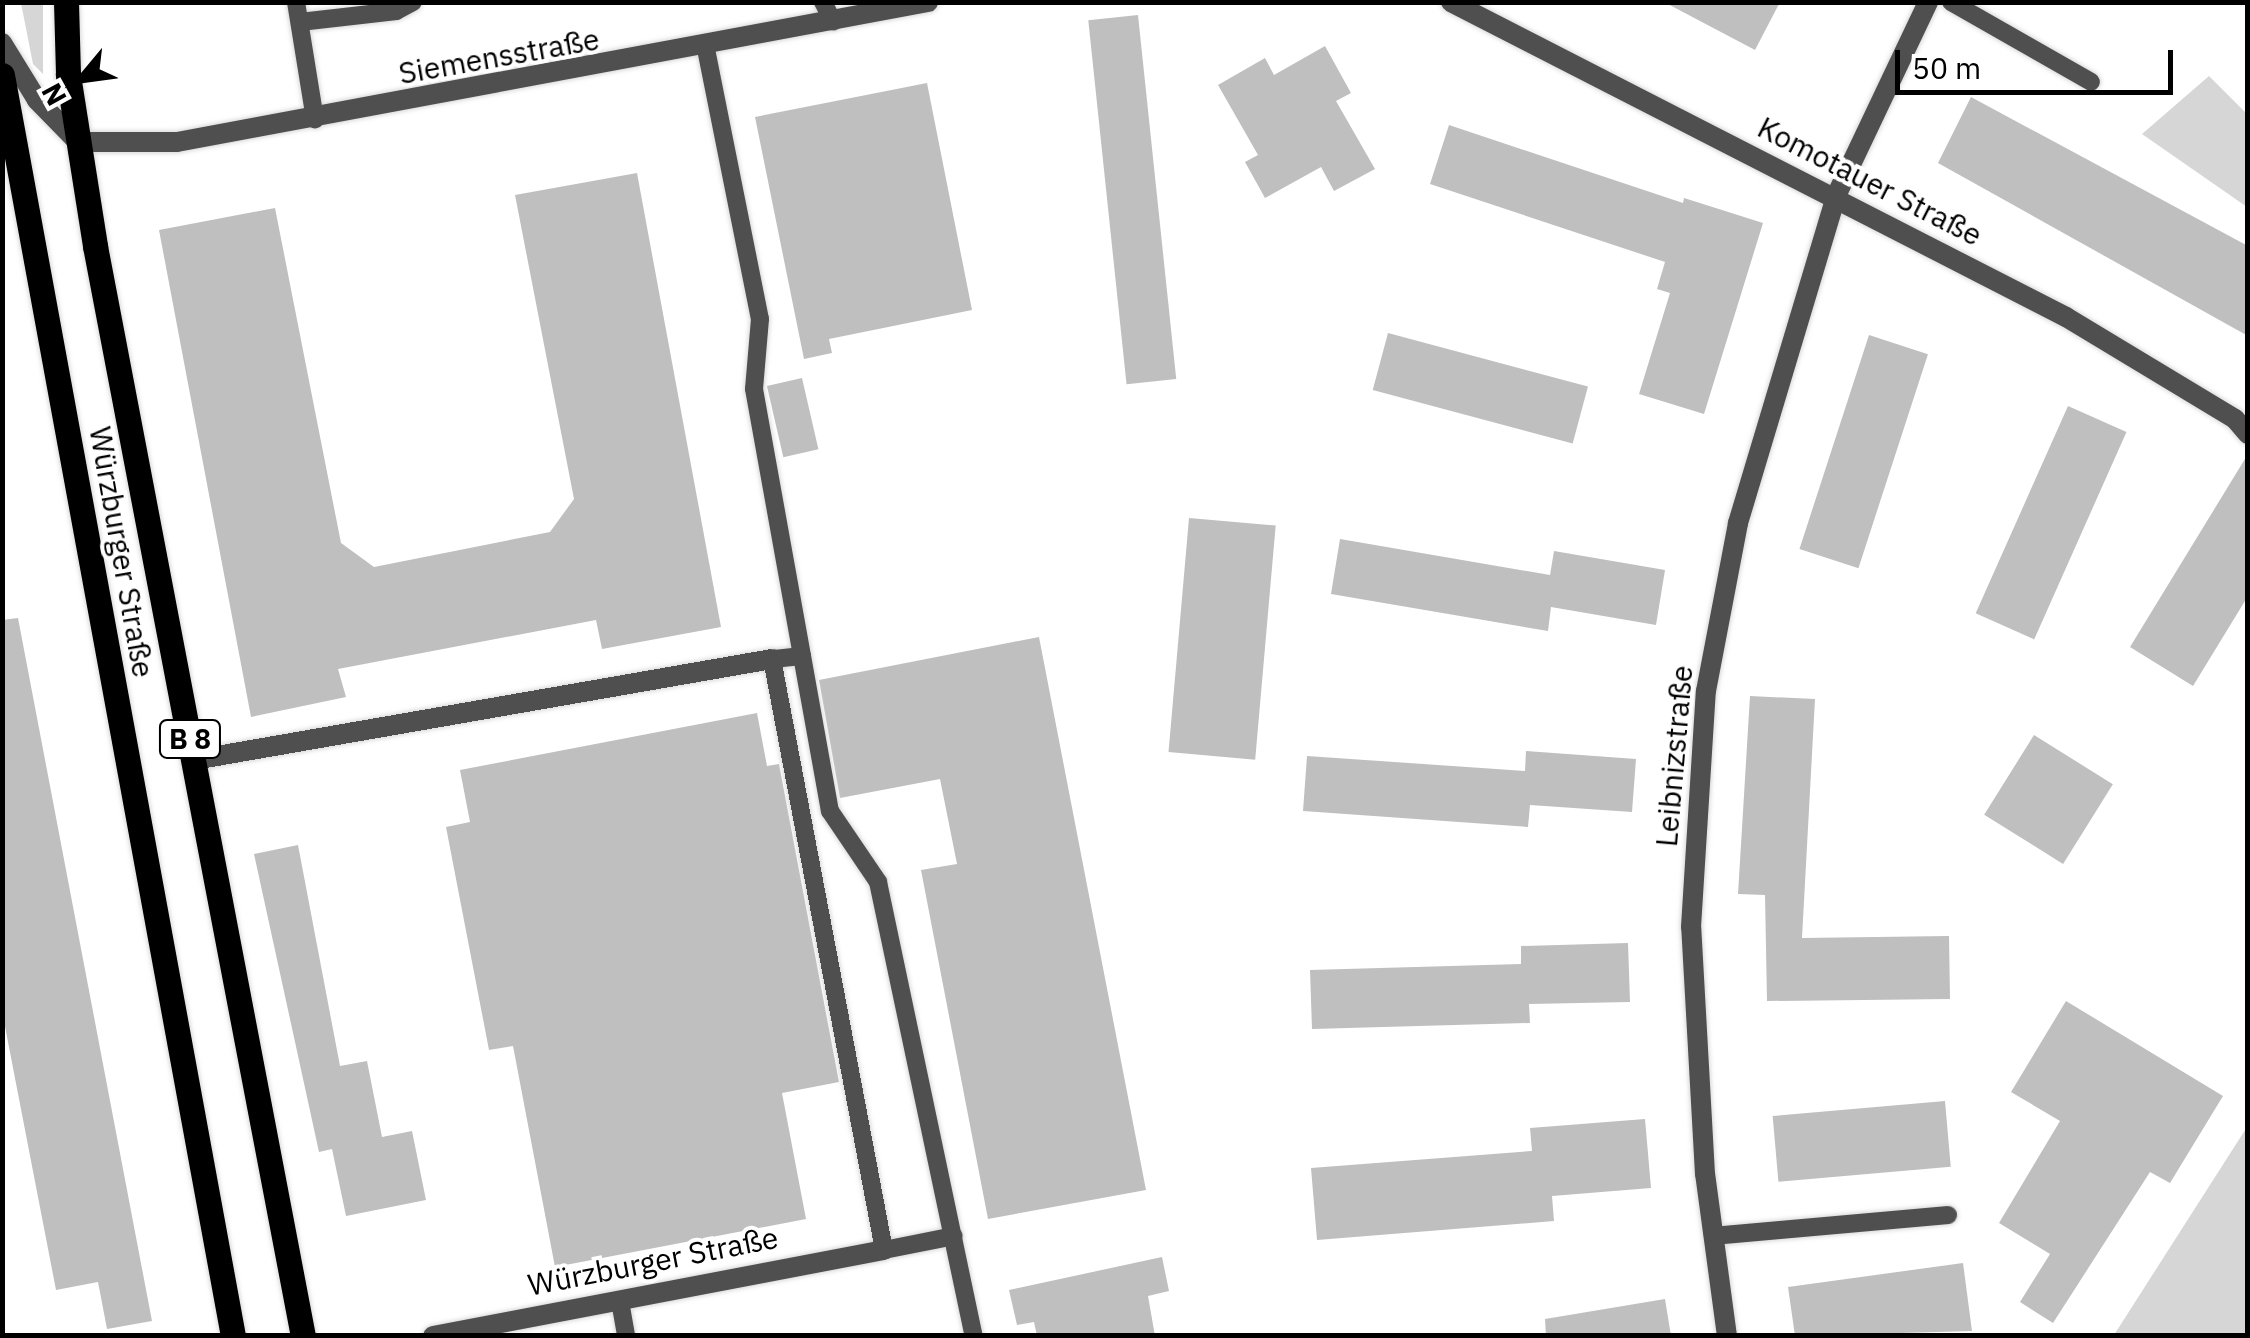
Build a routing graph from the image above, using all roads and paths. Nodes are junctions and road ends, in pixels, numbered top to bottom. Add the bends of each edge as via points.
1 (66, 2) edge
2 (296, 2) edge
3 (413, 2) edge
4 (823, 2) edge
5 (928, 2) edge
6 (1451, 2) edge
7 (1928, 2) edge
8 (1951, 2) edge
9 (300, 22) junction
10 (833, 22) junction
11 (2, 44) edge
12 (706, 48) junction
13 (2, 75) edge
14 (2091, 82) dead end
15 (314, 119) junction
16 (78, 142) junction
17 (1836, 196) junction
18 (2248, 434) edge
19 (802, 656) junction
20 (772, 658) junction
21 (194, 760) junction
22 (1948, 1215) dead end
23 (954, 1236) junction
24 (1712, 1236) junction
25 (884, 1250) junction
26 (620, 1301) junction
27 (233, 1336) edge
28 (303, 1336) edge
29 (433, 1336) edge
30 (626, 1336) edge
31 (974, 1336) edge
32 (1726, 1336) edge

1 - 16 main road, Würzburger Straße / B 8
2 - 9 lane
3 - 9 lane
4 - 10 lane
5 - 10 street, Siemensstraße
6 - 17 street, Komotauer Straße
7 - 17 street, Leibnizstraße
8 - 14 lane
9 - 15 lane
10 - 12 street, Siemensstraße
11 - 16 street via 36,100
12 - 15 street, Siemensstraße
12 - 19 lane via 760,319 754,389
13 - 27 main road, Würzburger Straße / B 8
15 - 16 street, Siemensstraße via 177,142
16 - 21 main road, Würzburger Straße / B 8
17 - 18 street, Komotauer Straße via 2066,317 2235,418
17 - 24 street, Leibnizstraße via 1738,523 1706,692 1692,927
19 - 20 lane
19 - 23 lane via 830,811 878,882
20 - 21 street
20 - 25 lane
21 - 28 main road, Würzburger Straße / B 8
22 - 24 lane
23 - 25 lane
23 - 31 lane
24 - 32 street, Leibnizstraße
25 - 26 street, Würzburger Straße
26 - 29 street, Würzburger Straße
26 - 30 lane

